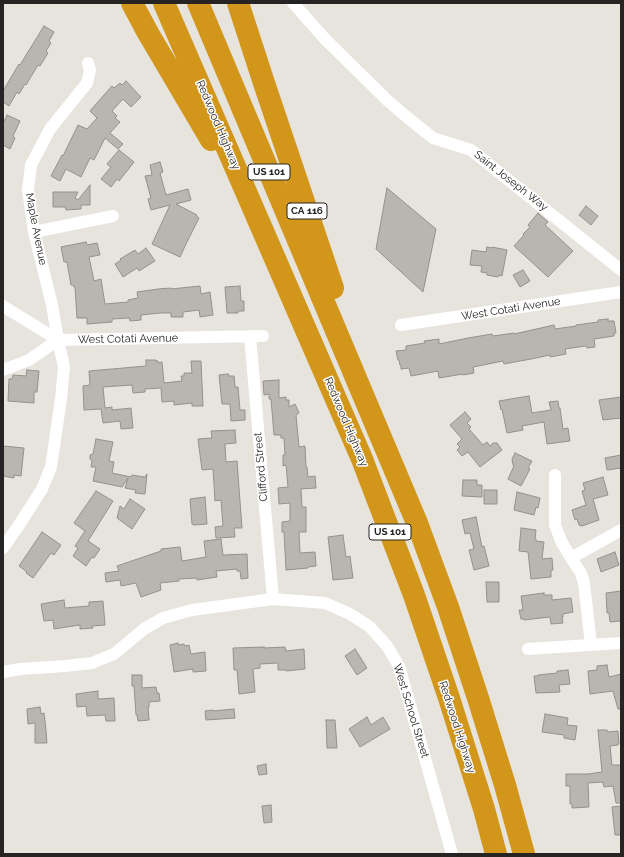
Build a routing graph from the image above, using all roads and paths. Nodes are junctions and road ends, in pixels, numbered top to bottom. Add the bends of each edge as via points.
1 (132, 3) edge
2 (164, 3) edge
3 (198, 3) edge
4 (238, 3) edge
5 (293, 3) edge
6 (88, 63) dead end
7 (113, 216) dead end
8 (258, 219) junction
9 (34, 232) junction
10 (621, 270) edge
11 (621, 292) edge
12 (3, 306) edge
13 (401, 326) dead end
14 (250, 336) junction
15 (263, 336) dead end
16 (58, 340) junction
17 (341, 340) junction
18 (3, 370) edge
19 (555, 475) dead end
20 (621, 530) edge
21 (3, 548) edge
22 (571, 558) junction
23 (273, 599) junction
24 (621, 643) edge
25 (591, 645) junction
26 (528, 649) dead end
27 (3, 672) edge
28 (452, 854) edge
29 (496, 854) edge
30 (524, 854) edge

1 - 8 highway
2 - 8 highway, Redwood Highway / US 101
3 - 17 highway, US 101
4 - 17 highway, CA 116 via 336,298
5 - 10 street, Saint Joseph Way via 324,39 408,118 433,138 471,150
6 - 9 street, Maple Avenue via 90,70 87,83 50,129 31,165 28,190
7 - 9 street
8 - 29 highway, Redwood Highway / US 101 via 362,459 414,596 449,698
9 - 16 street, Maple Avenue
11 - 13 street, West Cotati Avenue
12 - 16 street
14 - 15 street, West Cotati Avenue
14 - 16 street, West Cotati Avenue
14 - 23 street, Clifford Street
16 - 18 street via 29,360
16 - 21 street, Maple Avenue via 64,367 62,399 51,467 42,489
17 - 30 highway, US 101 via 417,523 445,600 478,698
19 - 22 street via 555,525
20 - 22 street
22 - 25 street via 584,583
23 - 27 street, West School Street via 192,610 163,618 144,629 114,654 92,663
23 - 28 street, West School Street via 325,603 350,614 370,627 387,646 399,666
24 - 25 street
25 - 26 street

